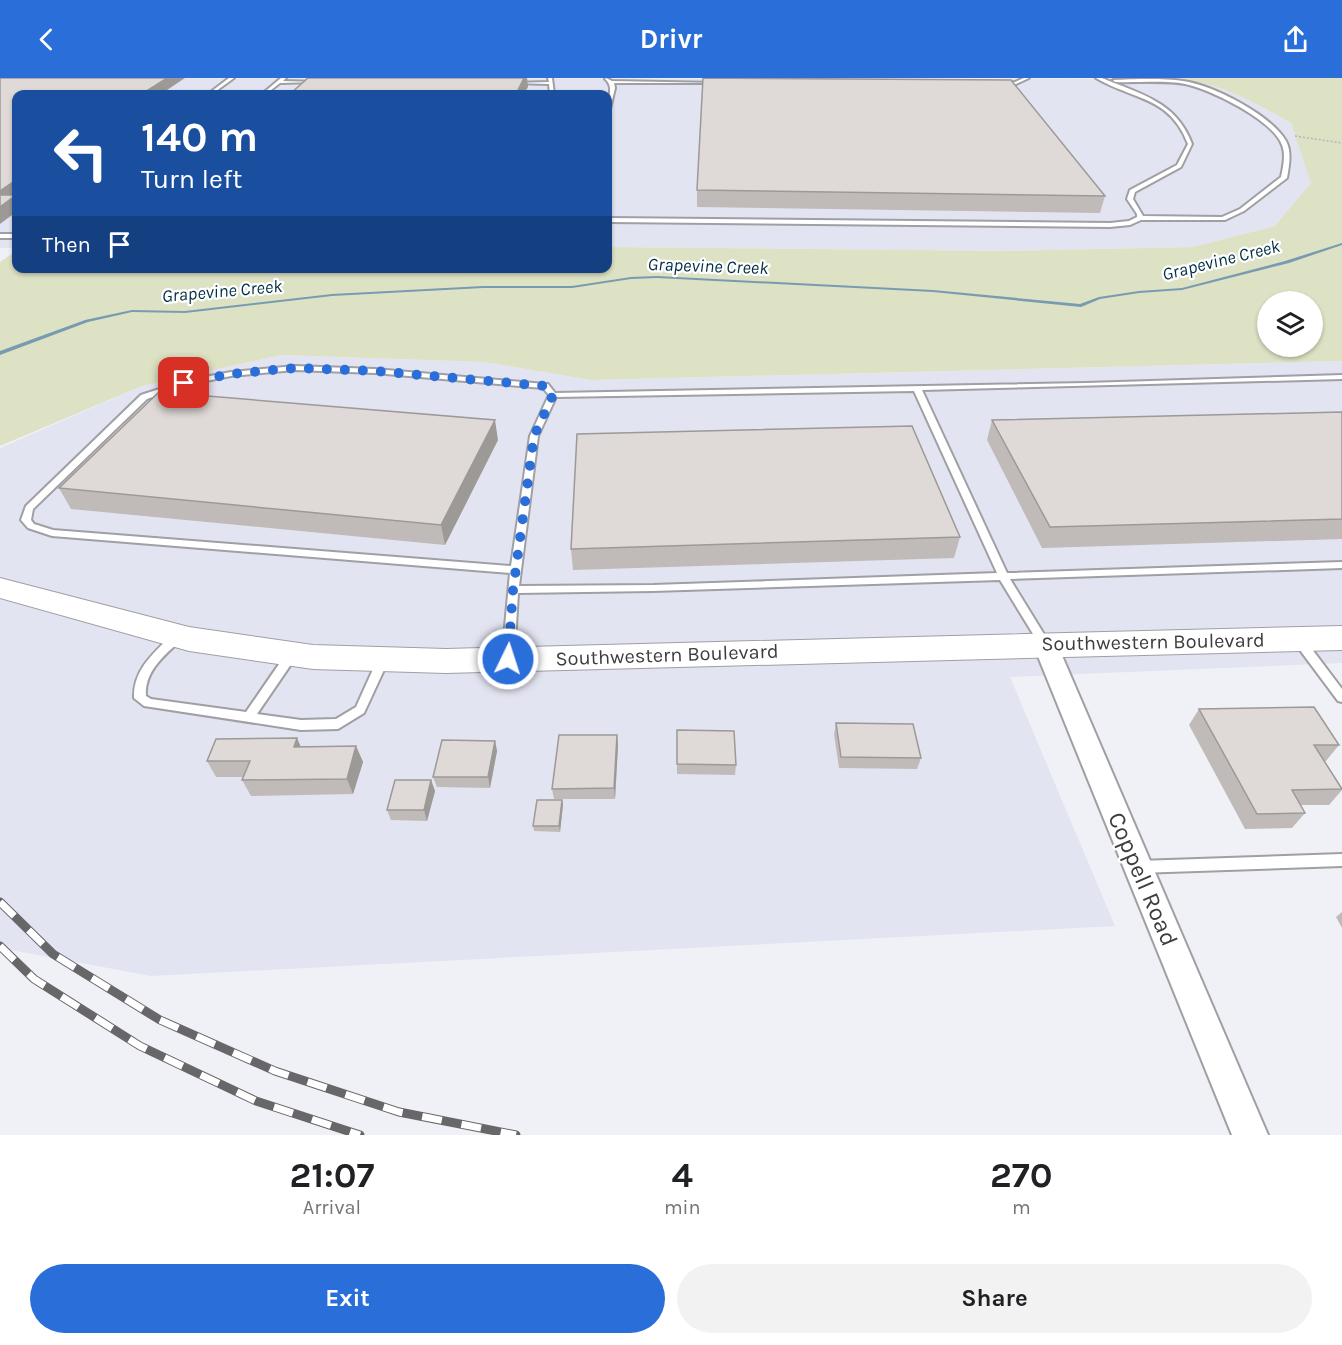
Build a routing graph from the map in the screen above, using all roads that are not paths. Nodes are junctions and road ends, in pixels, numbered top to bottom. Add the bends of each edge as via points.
1 (232, 78) edge
2 (284, 78) edge
3 (1027, 78) edge
4 (1098, 78) edge
5 (551, 80) edge
6 (609, 80) edge
7 (1107, 81) junction
8 (279, 82) junction
9 (317, 82) edge
10 (510, 83) edge
11 (726, 83) edge
12 (996, 85) edge
13 (216, 90) edge
14 (269, 90) edge
15 (1140, 218) junction
16 (612, 220) edge
17 (1342, 377) edge
18 (917, 388) junction
19 (553, 395) junction
20 (1342, 565) edge
21 (516, 570) junction
22 (1003, 576) junction
23 (0, 588) edge
24 (513, 590) junction
25 (178, 636) junction
26 (1342, 638) edge
27 (1298, 639) junction
28 (1045, 644) junction
29 (292, 653) junction
30 (383, 659) junction
31 (508, 659) junction
32 (1342, 698) edge
33 (249, 717) junction
34 (1342, 860) edge
35 (1138, 867) junction
36 (1245, 1124) edge

1 - 13 lane
2 - 8 lane
3 - 12 lane
4 - 7 lane
5 - 10 lane
6 - 11 lane
7 - 15 lane via 1153,100 1170,112 1189,138 1179,166 1132,191 1130,199
7 - 15 lane via 1183,82 1227,98 1254,114 1282,141 1287,157 1284,178 1242,210 1223,219
8 - 9 lane
8 - 14 lane
15 - 16 lane via 1110,225
17 - 18 lane
18 - 19 lane
18 - 22 lane
19 - 21 lane via 534,436
19 - 21 lane via 545,386 295,368 184,383 144,397 29,508 26,520 52,533
20 - 22 lane
21 - 24 lane
22 - 24 lane
22 - 28 lane
23 - 25 street, Southwestern Boulevard
24 - 31 lane
25 - 29 street, Southwestern Boulevard
25 - 33 lane via 141,678 140,698 148,703
26 - 27 street, Southwestern Boulevard
27 - 28 street, Southwestern Boulevard
27 - 32 lane
28 - 31 street, Southwestern Boulevard
28 - 35 street, Coppell Road
29 - 30 street, Southwestern Boulevard
29 - 33 lane
30 - 31 street, Southwestern Boulevard
30 - 33 lane via 360,710 338,724 301,725
34 - 35 lane
35 - 36 street, Coppell Road

